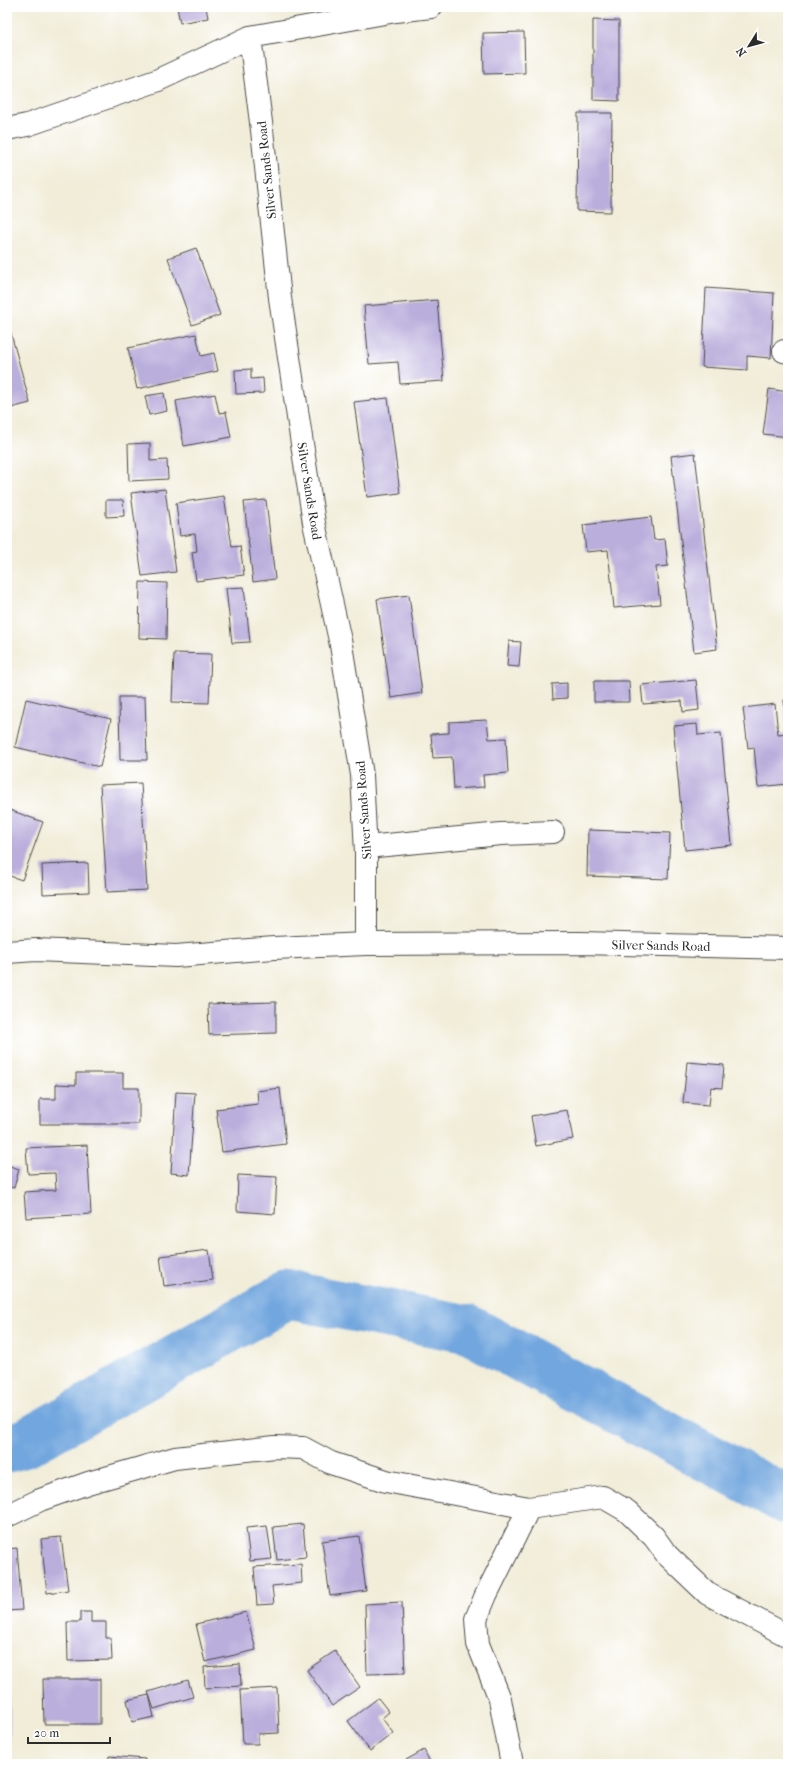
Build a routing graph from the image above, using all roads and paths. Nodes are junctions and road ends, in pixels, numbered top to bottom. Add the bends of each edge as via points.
1 (431, 7) edge
2 (393, 9) edge
3 (250, 37) junction
4 (7, 129) edge
5 (553, 832) dead end
6 (366, 847) junction
7 (366, 944) junction
8 (788, 948) edge
9 (7, 952) edge
10 (530, 1508) junction
11 (7, 1516) edge
12 (788, 1636) edge
13 (512, 1764) edge

1 - 2 street
2 - 3 street
3 - 4 street via 156,81 27,125
3 - 6 street, Silver Sands Road via 280,298 314,523 341,645 362,775
5 - 6 street via 501,834
6 - 7 street, Silver Sands Road
7 - 8 street, Silver Sands Road via 580,943
7 - 9 street, Silver Sands Road via 176,956 36,950
10 - 11 street via 386,1481 331,1463 303,1448 275,1447 175,1458 88,1483 40,1500
10 - 12 street via 603,1497 627,1511 654,1536 667,1555 708,1594
10 - 13 street via 476,1619 478,1644 500,1699

